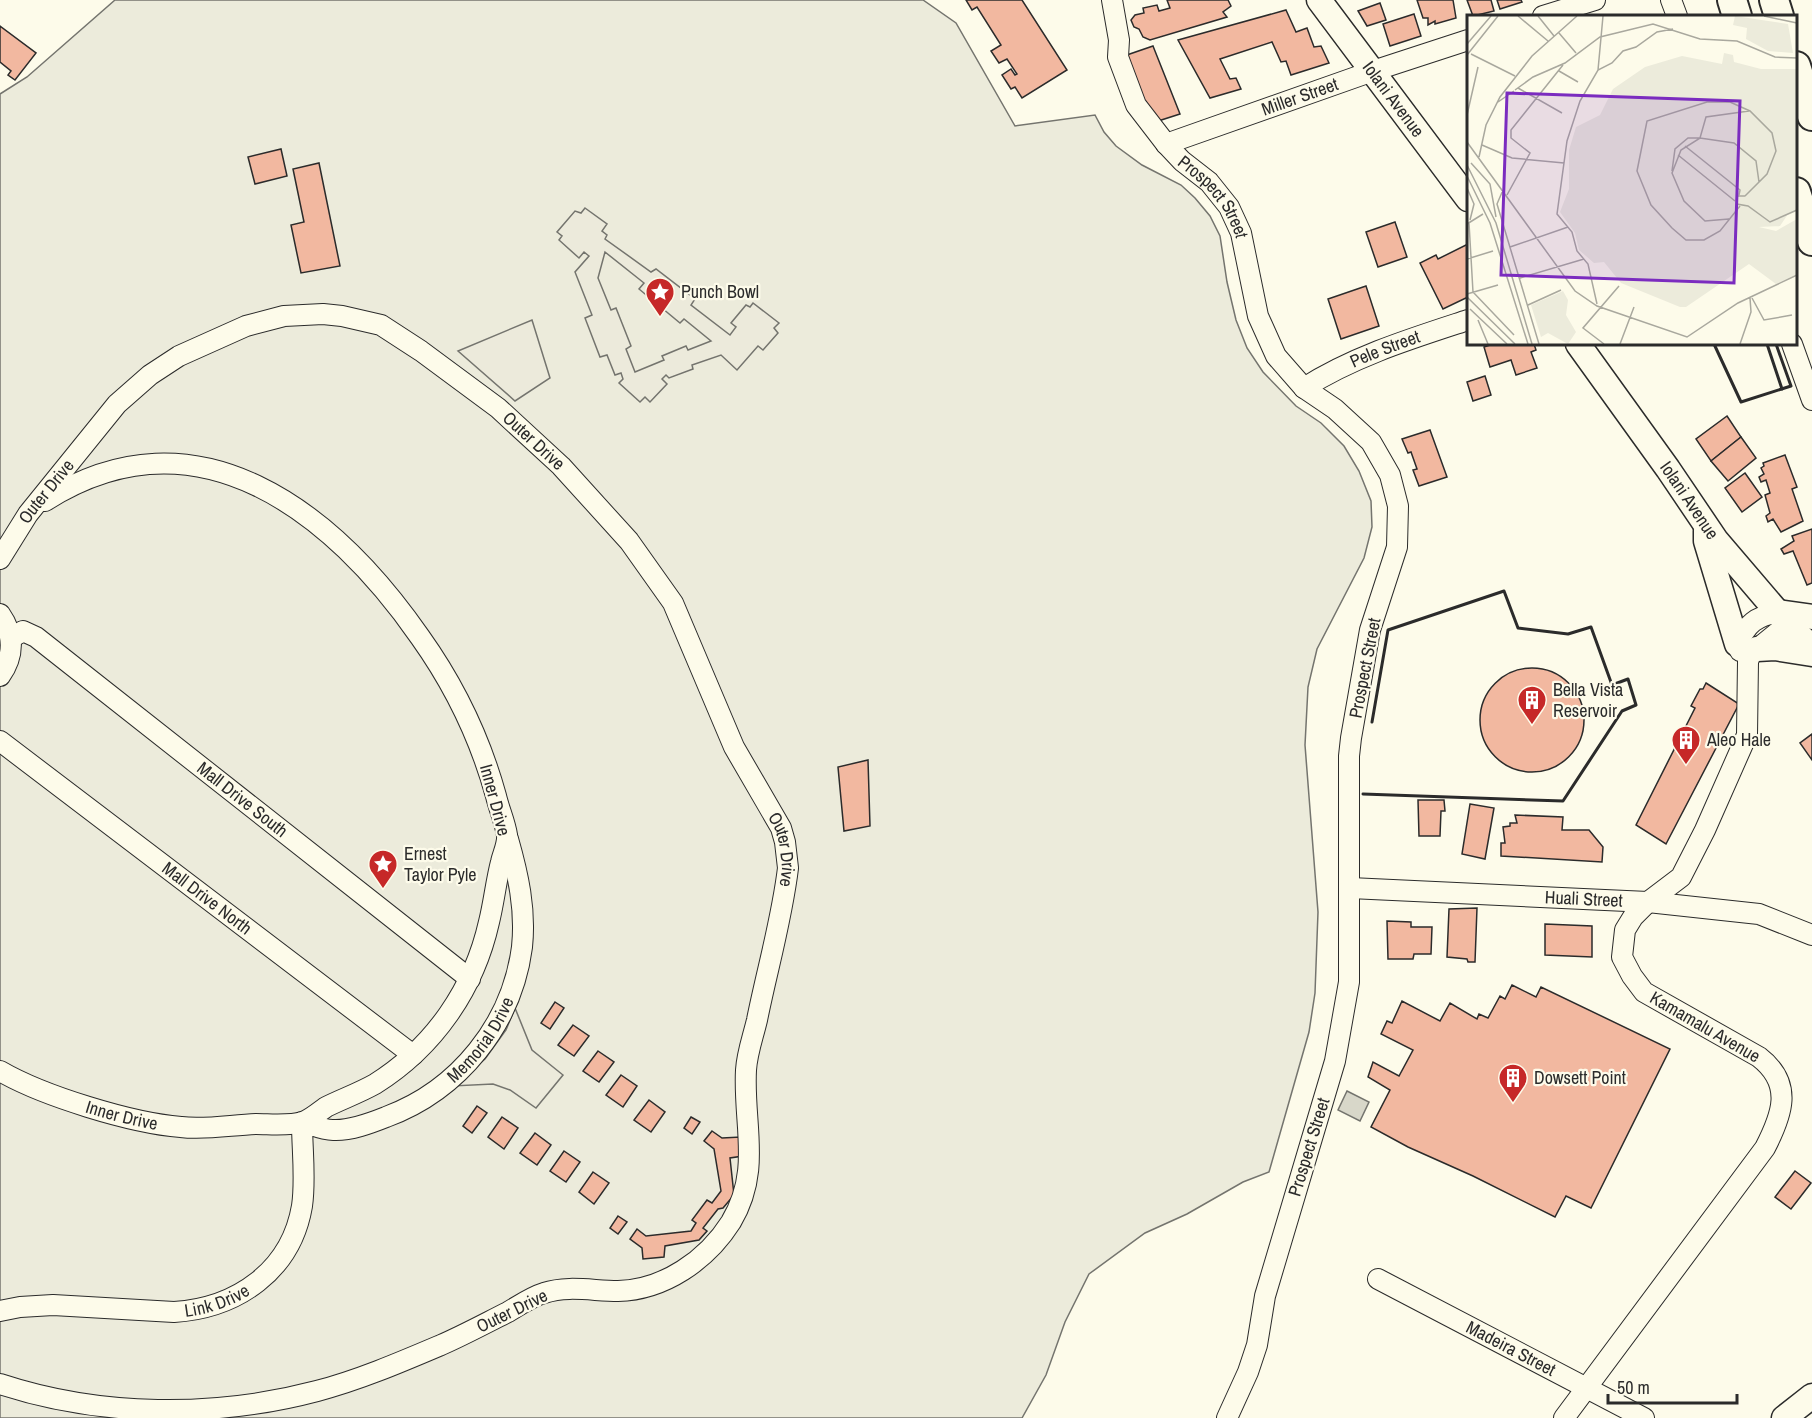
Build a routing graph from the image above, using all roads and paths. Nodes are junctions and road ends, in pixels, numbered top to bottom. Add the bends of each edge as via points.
1 (1112, 0) edge
2 (1319, 0) edge
3 (1595, 0) edge
4 (1671, 0) edge
5 (1732, 0) edge
6 (1774, 0) edge
7 (1546, 15) edge
8 (1677, 15) edge
9 (1737, 15) edge
10 (1779, 15) edge
11 (1467, 40) edge
12 (1797, 69) edge
13 (1373, 71) junction
14 (1812, 116) edge
15 (1166, 144) junction
16 (1797, 195) edge
17 (1467, 198) edge
18 (1812, 241) edge
19 (1467, 320) edge
20 (1579, 345) edge
21 (1792, 345) edge
22 (1304, 388) junction
23 (1812, 400) edge
24 (28, 514) junction
25 (1706, 525) junction
26 (0, 559) edge
27 (0, 614) edge
28 (1812, 617) edge
29 (1783, 618) junction
30 (11, 638) junction
31 (1747, 646) junction
32 (1812, 647) edge
33 (1812, 654) edge
34 (0, 676) edge
35 (0, 741) edge
36 (508, 838) junction
37 (1350, 888) junction
38 (1648, 902) junction
39 (1812, 935) edge
40 (470, 979) junction
41 (413, 1055) junction
42 (0, 1071) edge
43 (302, 1122) junction
44 (1378, 1280) dead end
45 (0, 1311) edge
46 (0, 1384) edge
47 (1586, 1389) junction
48 (1812, 1396) edge
49 (1227, 1418) edge
50 (1564, 1418) edge
51 (1644, 1418) edge
52 (1784, 1418) edge

1 - 15 street, Prospect Street via 1118,57 1136,105
2 - 13 main road, Iolani Avenue
3 - 7 street
4 - 8 street
5 - 9 highway
6 - 10 highway
11 - 13 street, Miller Street
12 - 14 highway
13 - 15 street, Miller Street
13 - 17 main road, Iolani Avenue
15 - 22 street, Prospect Street via 1209,182 1229,207 1241,233 1258,316 1276,356
16 - 18 highway
19 - 22 street, Pele Street via 1329,372
20 - 25 main road, Iolani Avenue
21 - 23 street
22 - 37 street, Prospect Street via 1335,409 1371,442 1390,475 1398,506 1397,547 1370,630 1351,738
24 - 26 street, Outer Drive
24 - 36 street, Inner Drive via 63,490 92,477 123,468 165,463 225,472 260,485 294,506 330,532 363,565 439,665 476,737
24 - 46 street, Outer Drive via 117,404 179,356 246,326 284,316 323,314 381,325 460,378 534,439 646,563 679,615 735,747 780,828 788,868 746,1068 750,1150 746,1186 721,1236 684,1270 636,1289 566,1289 545,1293 380,1370 318,1391 256,1404 192,1410 116,1408 41,1396
25 - 29 main road, Iolani Avenue
25 - 31 main road via 1706,541
27 - 30 street
28 - 29 main road
29 - 31 street via 1761,616 1746,627
29 - 32 main road, Iolani Avenue
30 - 34 street via 12,651
30 - 40 street, Mall Drive South via 23,632 36,637
31 - 33 main road
31 - 38 street, Kamamalu Avenue via 1747,735 1681,877
35 - 41 street, Mall Drive North
36 - 40 street, Inner Drive via 486,935
36 - 43 street, Memorial Drive via 521,893 522,946 505,1007 484,1043 437,1091 398,1113 333,1130
37 - 38 street, Huali Street
37 - 49 street, Prospect Street via 1350,982 1335,1061 1265,1296 1257,1345
38 - 39 street, Huali Street via 1760,914
38 - 47 street, Kamamalu Avenue via 1625,930 1622,957 1632,976 1644,992 1769,1065 1777,1078 1782,1109 1765,1148
40 - 41 street, Inner Drive via 446,1018
41 - 43 street, Inner Drive via 373,1085
42 - 43 street, Inner Drive via 75,1102 164,1125 183,1128
43 - 45 street, Link Drive via 304,1188 297,1224 271,1270 243,1293 192,1311 45,1305
44 - 47 street, Madeira Street
47 - 50 street, Kamamalu Avenue
47 - 51 street, Madeira Street
48 - 52 main road

